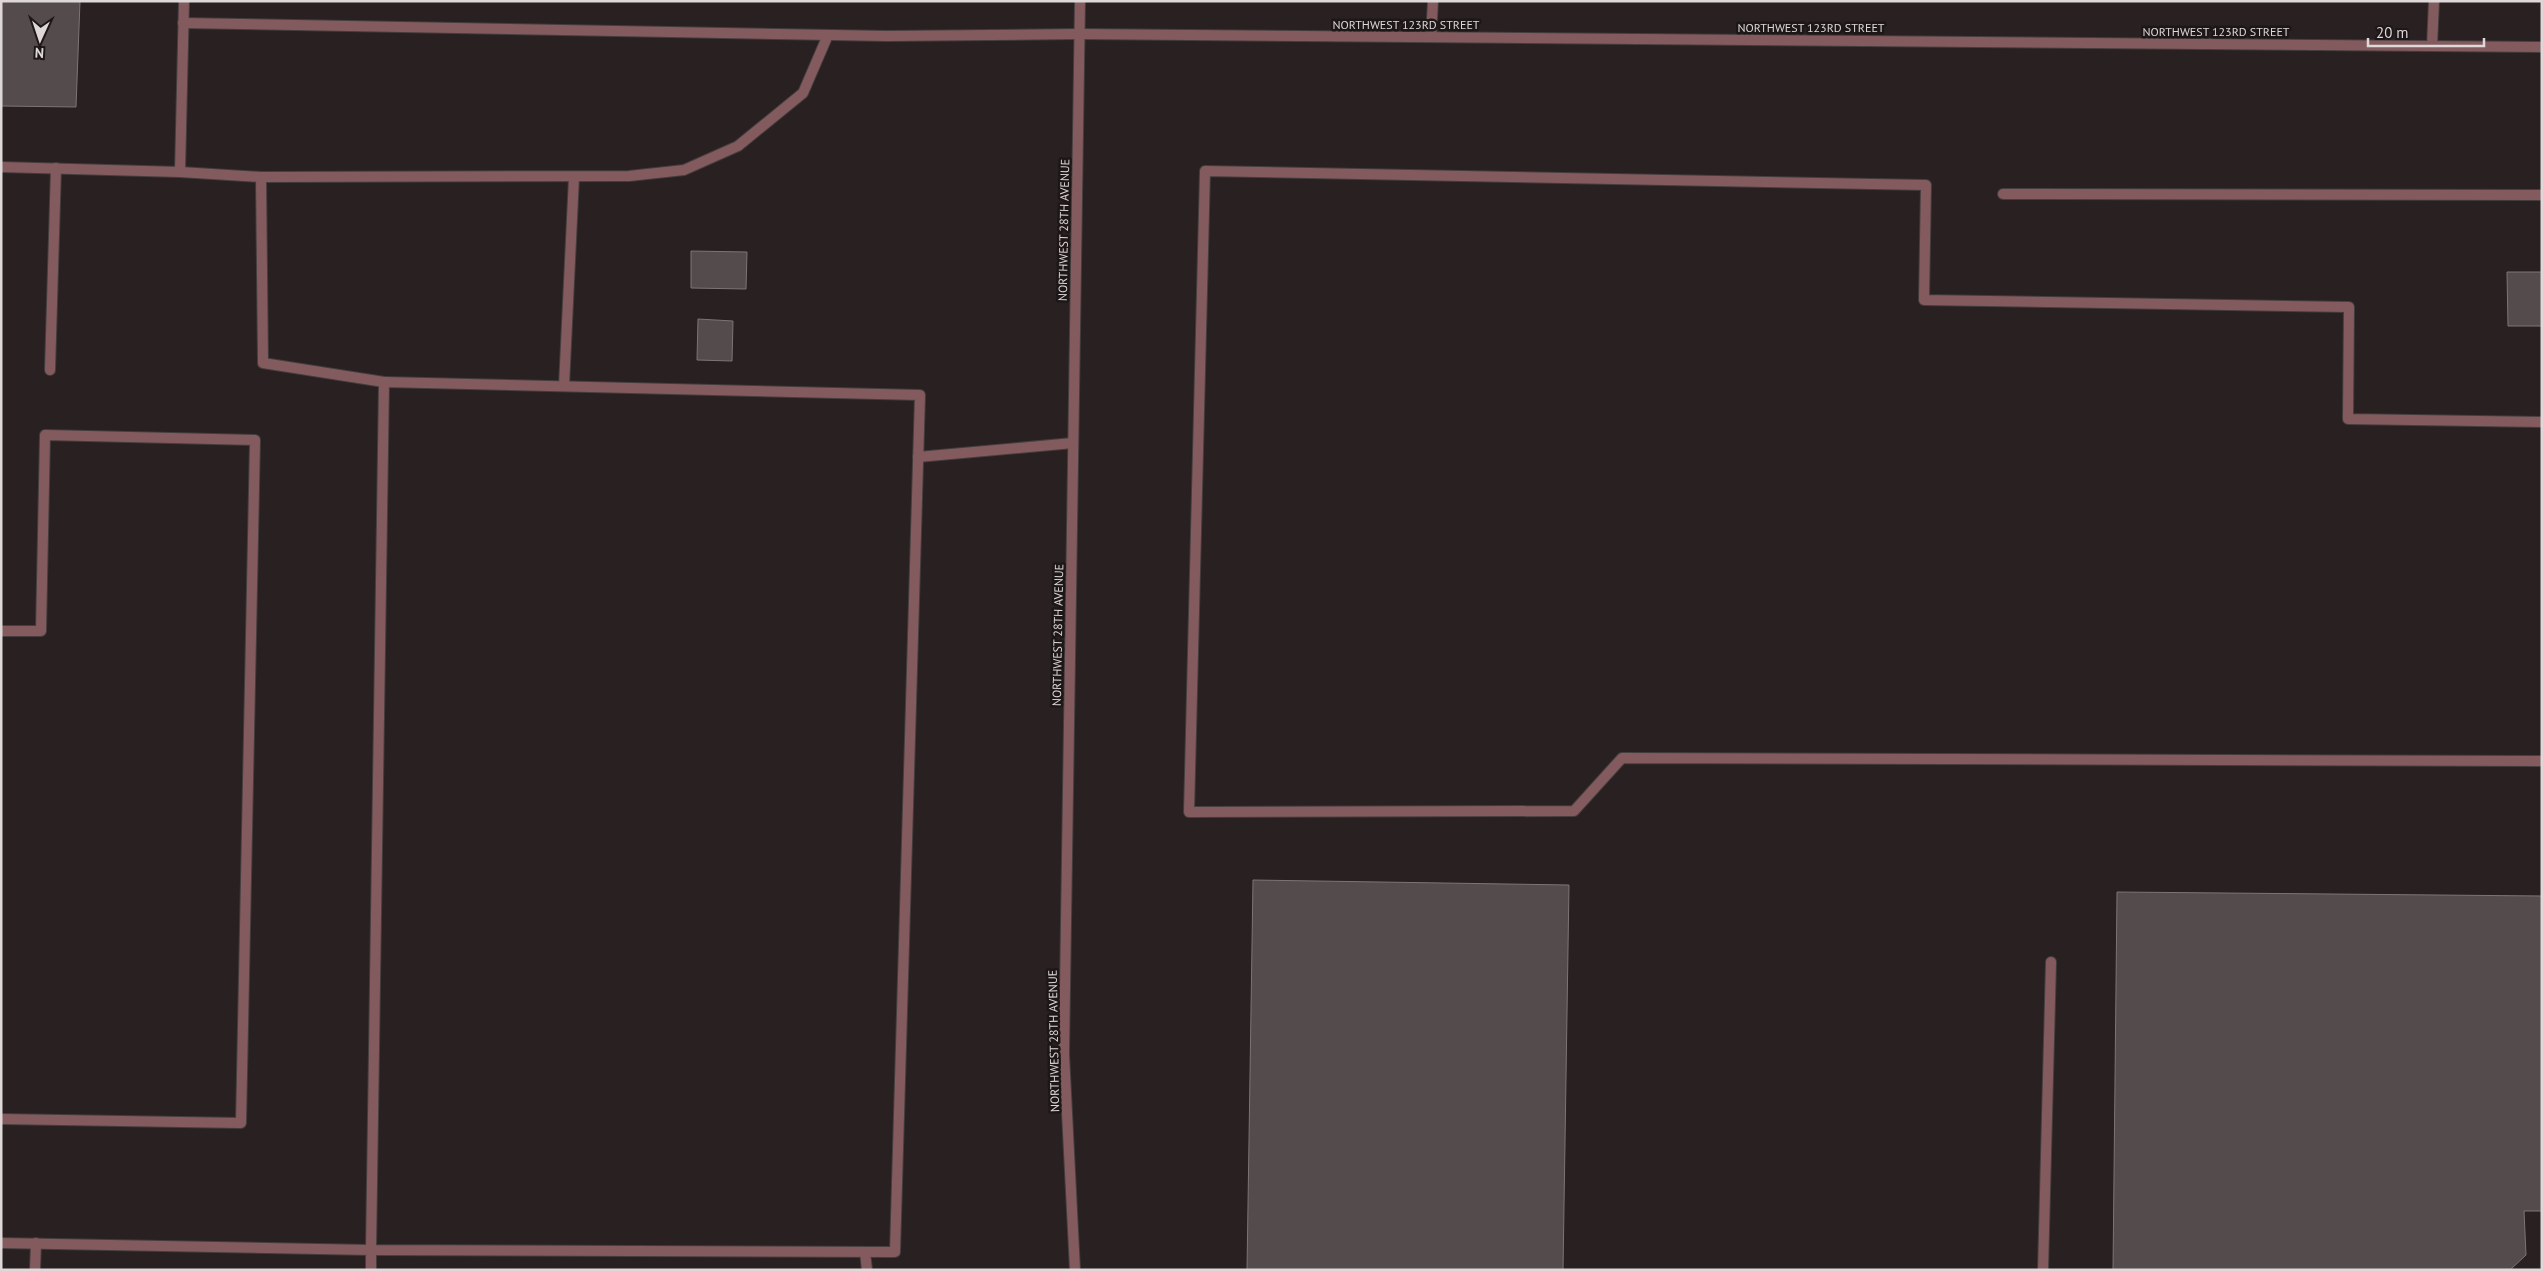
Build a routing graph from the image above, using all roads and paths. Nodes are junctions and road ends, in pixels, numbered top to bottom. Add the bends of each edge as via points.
1 (184, 1) edge
2 (1080, 1) edge
3 (1433, 1) edge
4 (2434, 1) edge
5 (183, 24) junction
6 (1079, 34) junction
7 (828, 35) junction
8 (1432, 37) junction
9 (2432, 46) junction
10 (2542, 47) edge
11 (1, 166) edge
12 (56, 168) junction
13 (180, 172) junction
14 (574, 176) junction
15 (262, 177) junction
16 (2003, 194) dead end
17 (2542, 195) edge
18 (50, 370) dead end
19 (384, 382) junction
20 (564, 386) junction
21 (2542, 422) edge
22 (1073, 443) junction
23 (918, 457) junction
24 (1, 631) edge
25 (2542, 761) edge
26 (2051, 962) dead end
27 (1, 1119) edge
28 (1, 1242) edge
29 (36, 1243) junction
30 (371, 1250) junction
31 (865, 1252) junction
32 (34, 1270) edge
33 (371, 1270) edge
34 (867, 1270) edge
35 (1075, 1270) edge
36 (2043, 1270) edge

1 - 5 street
2 - 6 street, NORTHWEST 28TH AVENUE
3 - 8 street
4 - 9 street
5 - 7 street, NORTHWEST 123RD STREET
5 - 13 street
6 - 7 street, NORTHWEST 123RD STREET
6 - 8 street, NORTHWEST 123RD STREET
6 - 22 street, NORTHWEST 28TH AVENUE
7 - 14 street via 803,93 738,146 684,170 630,176
8 - 9 street, NORTHWEST 123RD STREET
9 - 10 street, NORTHWEST 123RD STREET
11 - 12 street
12 - 13 street
12 - 18 street
13 - 15 street
14 - 15 street
14 - 20 street
15 - 19 street via 263,363
16 - 17 street
19 - 20 street
19 - 30 street
20 - 23 street via 920,396
21 - 25 street via 2348,419 2349,307 1924,300 1926,185 1205,171 1189,812 1574,811 1622,758
22 - 23 street
22 - 35 street, NORTHWEST 28TH AVENUE via 1064,1054
23 - 31 street via 895,1252
24 - 27 street via 42,631 45,435 255,440 241,1123
26 - 36 street
28 - 29 street
29 - 30 street
29 - 32 street
30 - 31 street
30 - 33 street
31 - 34 street

